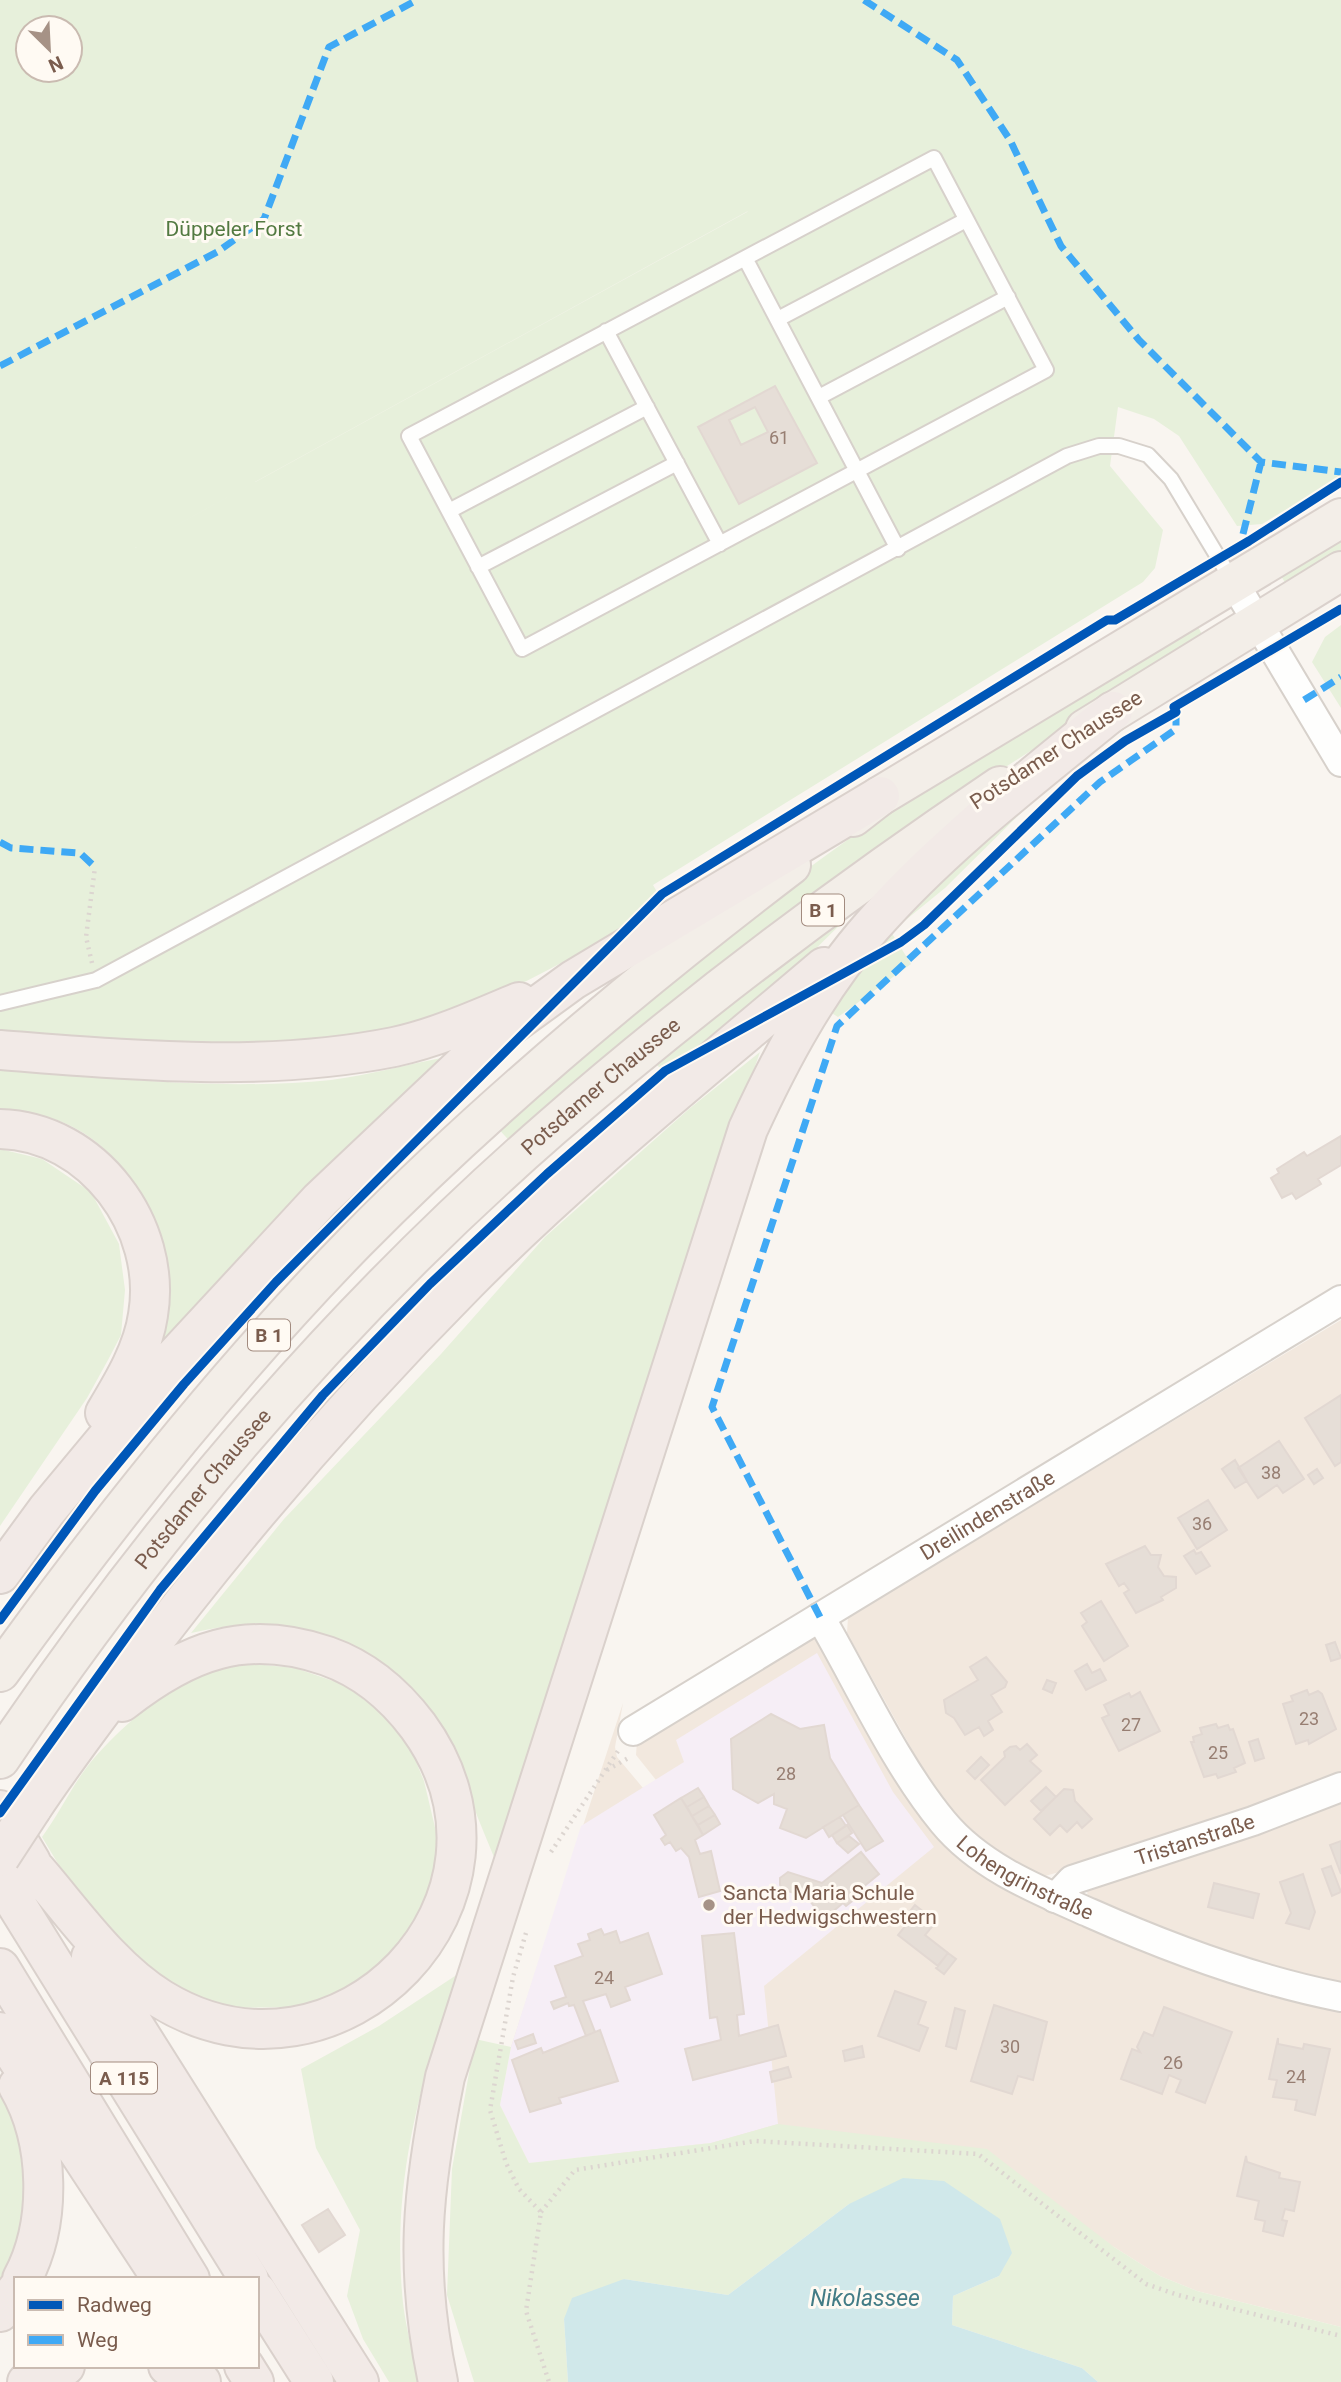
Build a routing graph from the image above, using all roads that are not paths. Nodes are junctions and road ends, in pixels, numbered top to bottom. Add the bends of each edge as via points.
1 (967, 220) junction
2 (745, 258) junction
3 (1008, 298) junction
4 (778, 318) junction
5 (606, 331) junction
6 (819, 397) junction
7 (647, 407) junction
8 (677, 463) junction
9 (858, 470) junction
10 (449, 511) junction
11 (1341, 518) edge
12 (720, 544) junction
13 (898, 549) junction
14 (478, 567) junction
15 (1341, 571) edge
16 (1234, 583) junction
17 (1258, 623) junction
18 (1113, 711) junction
19 (1341, 762) edge
20 (880, 796) junction
21 (870, 928) junction
22 (573, 980) junction
23 (0, 1003) edge
24 (0, 1050) edge
25 (0, 1129) edge
26 (1341, 1300) edge
27 (47, 1510) junction
28 (0, 1574) edge
29 (820, 1617) junction
30 (0, 1672) edge
31 (633, 1731) dead end
32 (1, 1756) edge
33 (54, 1775) junction
34 (1341, 1787) edge
35 (16, 1809) edge
36 (0, 1857) edge
37 (18, 1874) edge
38 (1055, 1898) junction
39 (0, 1968) edge
40 (1341, 1997) edge
41 (0, 2032) edge
42 (0, 2055) edge
43 (23, 2277) edge
44 (161, 2277) edge
45 (189, 2277) edge
46 (248, 2277) edge
47 (14, 2294) edge
48 (259, 2295) edge
49 (0, 2312) edge
50 (60, 2368) edge
51 (172, 2368) edge
52 (27, 2382) edge
53 (201, 2382) edge
54 (314, 2382) edge
55 (359, 2382) edge
56 (438, 2382) edge

1 - 2 lane via 933,158
1 - 3 lane
1 - 4 lane
2 - 4 lane
2 - 5 lane
3 - 6 lane
3 - 9 lane via 1046,370
4 - 6 lane
5 - 7 lane
5 - 10 lane via 409,436
6 - 9 lane
7 - 8 lane
7 - 10 lane
8 - 12 lane
8 - 14 lane
9 - 12 lane
9 - 13 lane
10 - 14 lane
11 - 16 main road, B 1
12 - 14 lane via 522,649
13 - 16 lane via 1067,456 1098,446 1119,446 1149,455 1171,479
13 - 23 lane via 96,980
15 - 17 main road, Potsdamer Chaussee / B 1
16 - 17 street
16 - 20 main road, B 1
17 - 18 main road, Potsdamer Chaussee / B 1
17 - 19 street
18 - 21 highway via 920,873
18 - 32 main road, Potsdamer Chaussee / B 1 via 899,854 734,977 492,1182 391,1280 245,1438 90,1631
20 - 22 highway
20 - 30 main road, B 1 via 579,1035 356,1241 149,1473
21 - 33 highway via 666,1101 467,1282 260,1507
21 - 56 highway via 796,1034 748,1129 445,2077 422,2218 422,2276
22 - 24 highway via 485,1017 396,1046 323,1059 185,1063
22 - 27 highway via 485,1044 320,1200 171,1361
25 - 27 highway via 48,1139 101,1174 141,1232 150,1271 149,1315 136,1355
26 - 29 street, Dreilindenstraße
27 - 28 highway
29 - 31 street, Dreilindenstraße
29 - 38 street, Lohengrinstraße via 916,1784 944,1823 986,1862
33 - 35 highway
33 - 37 highway via 107,1713 197,1654 255,1642 305,1648 354,1667 377,1684 429,1741 450,1792 455,1840 438,1918 424,1945 385,1986 328,2017 272,2028 215,2022 161,1999
34 - 38 street, Tristanstraße via 1072,1880
35 - 36 highway, bridge
35 - 37 highway
37 - 46 highway, A 115
37 - 55 highway
38 - 40 street, Lohengrinstraße via 1164,1946 1293,1987
39 - 45 highway, A 115
41 - 44 highway
42 - 43 highway via 29,2103 43,2168 44,2220
47 - 49 highway
48 - 54 highway
50 - 52 highway
51 - 53 highway

